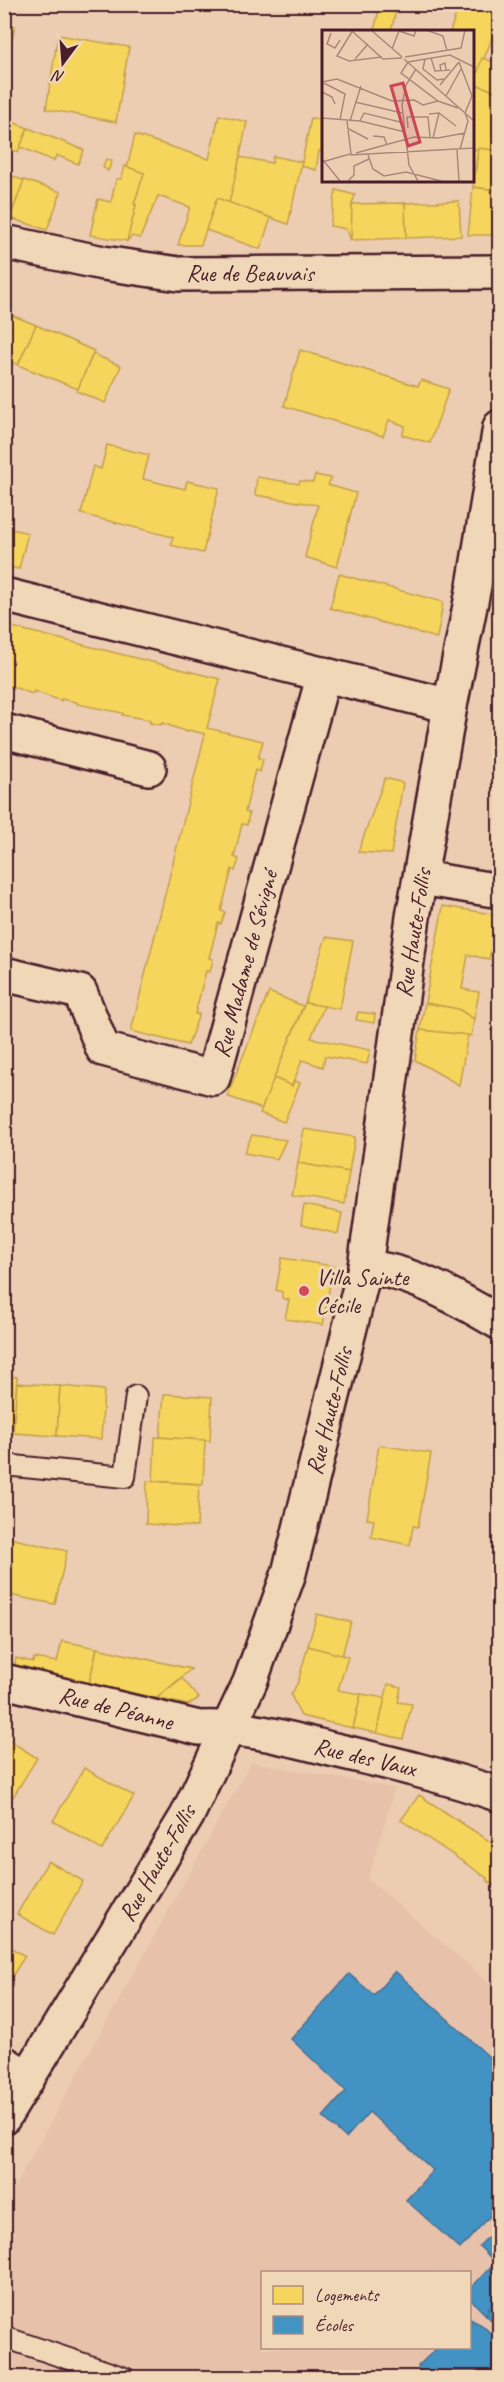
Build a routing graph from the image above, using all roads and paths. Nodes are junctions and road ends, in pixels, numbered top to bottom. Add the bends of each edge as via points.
1 (4, 242) edge
2 (500, 272) edge
3 (500, 427) edge
4 (490, 552) edge
5 (4, 595) edge
6 (324, 674) junction
7 (450, 706) junction
8 (4, 731) edge
9 (149, 768) dead end
10 (421, 878) junction
11 (500, 891) edge
12 (4, 974) edge
13 (365, 1267) junction
14 (500, 1323) edge
15 (136, 1396) dead end
16 (4, 1465) edge
17 (4, 1681) edge
18 (228, 1727) junction
19 (500, 1795) edge
20 (16, 2070) edge
21 (4, 2117) edge
22 (4, 2337) edge
23 (125, 2378) edge

1 - 2 street, Rue de Beauvais via 179,274
3 - 4 street, Rue Haute-Follis
4 - 7 street, Rue Haute-Follis
5 - 6 street
6 - 7 street
6 - 12 street, Rue Madame de Sévigné via 213,1078 103,1049 81,992
7 - 10 street, Rue Haute-Follis
8 - 9 street
10 - 11 street
10 - 13 street, Rue Haute-Follis
13 - 14 street via 390,1271 455,1297
13 - 18 street, Rue Haute-Follis via 289,1573 250,1682
15 - 16 lane via 125,1477
17 - 18 street, Rue de Péanne via 199,1728
18 - 19 street, Rue des Vaux via 448,1777
18 - 20 street, Rue Haute-Follis via 187,1816
20 - 21 street, Rue Haute-Follis
22 - 23 lane

